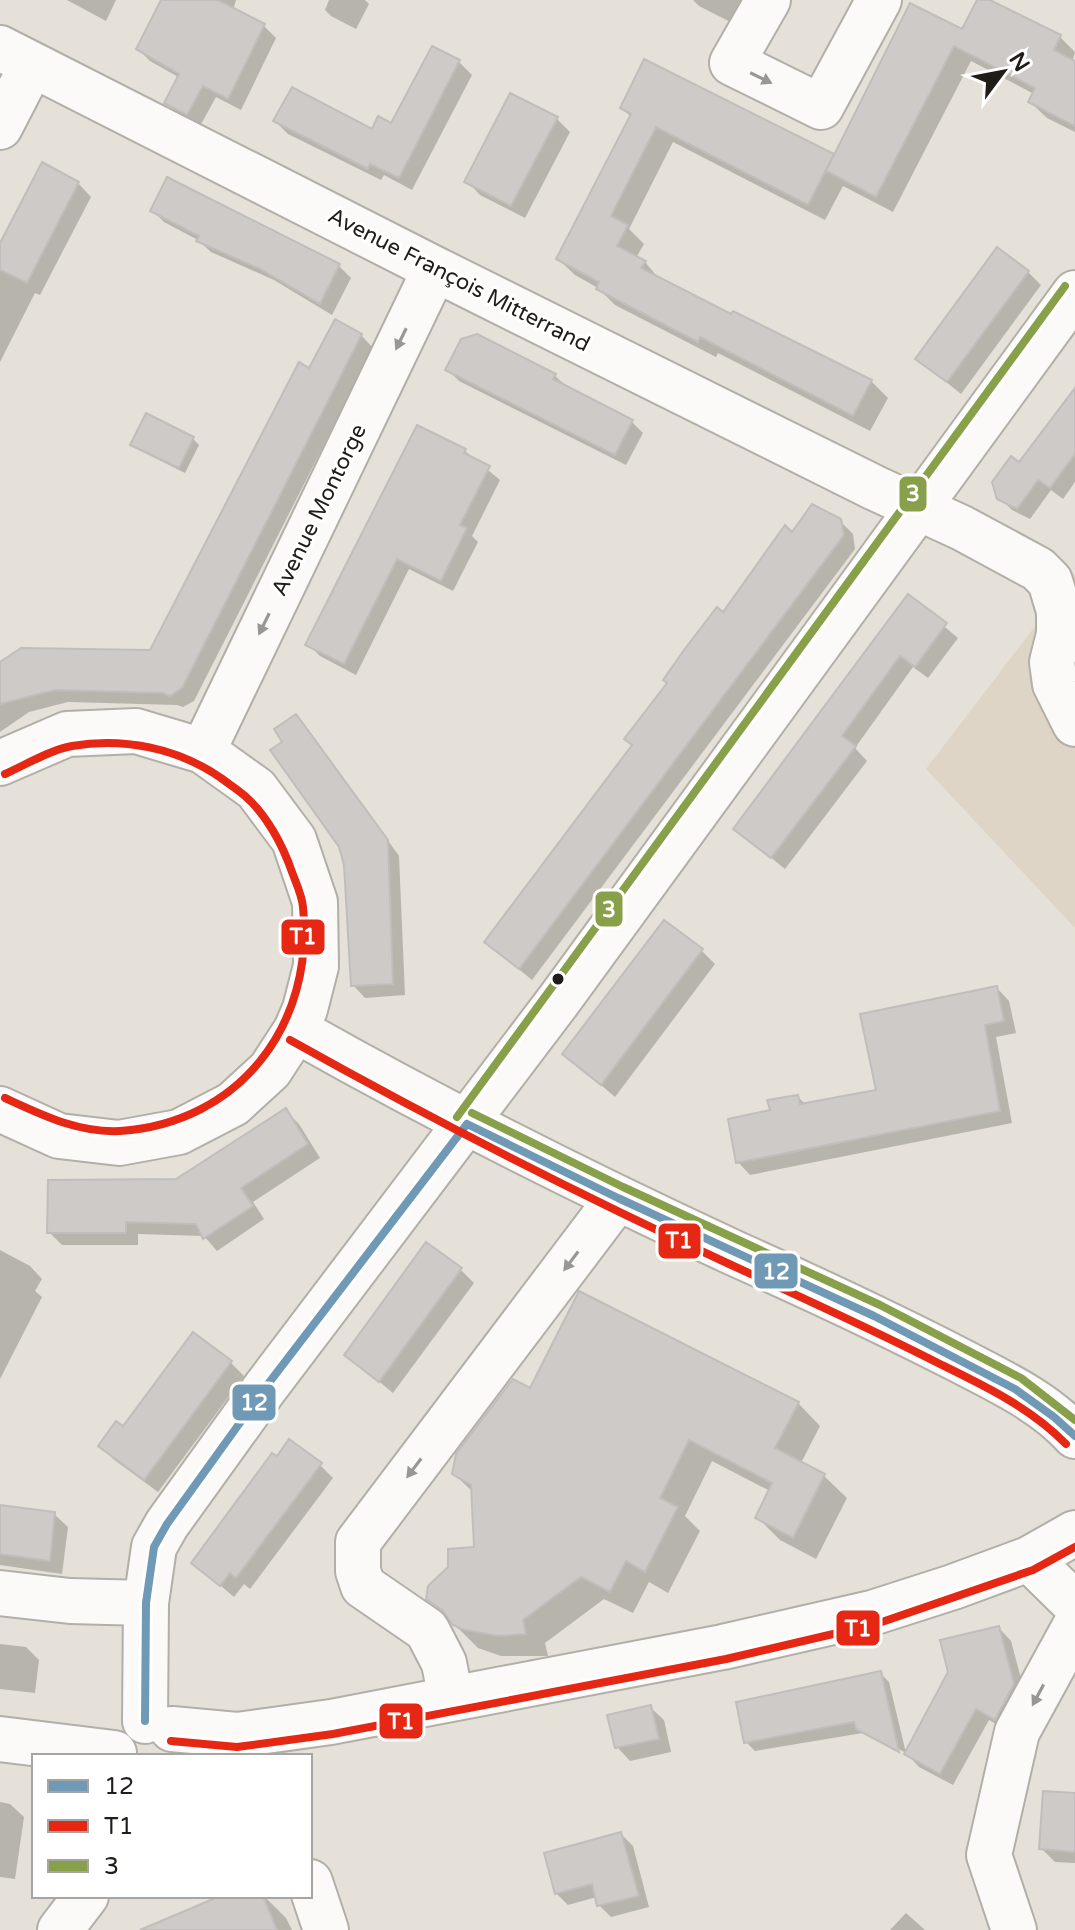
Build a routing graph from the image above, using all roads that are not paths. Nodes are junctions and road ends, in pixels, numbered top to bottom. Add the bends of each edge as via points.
1 (768, 0) edge
2 (879, 0) edge
3 (16, 57) edge
4 (0, 127) edge
5 (435, 269) junction
6 (1075, 293) edge
7 (919, 510) junction
8 (1075, 724) edge
9 (203, 751) junction
10 (0, 763) edge
11 (296, 1030) junction
12 (4, 1122) edge
13 (467, 1124) junction
14 (618, 1198) junction
15 (1075, 1436) edge
16 (1075, 1533) edge
17 (1029, 1559) junction
18 (0, 1593) edge
19 (146, 1603) junction
20 (1075, 1604) edge
21 (1075, 1626) edge
22 (451, 1699) junction
23 (331, 1722) junction
24 (167, 1735) edge
25 (0, 1739) edge
26 (107, 1754) edge
27 (114, 1754) edge
28 (275, 1754) edge
29 (312, 1888) edge
30 (84, 1898) edge
31 (60, 1930) edge
32 (326, 1930) edge
33 (1014, 1930) edge

1 -> 2 street via 732,63 821,107
3 - 4 street
3 - 5 street, Avenue François Mitterrand
5 - 7 street, Avenue François Mitterrand
5 -> 9 street, Avenue Montorge
6 - 7 street
7 - 8 street, Avenue François Mitterrand via 1038,569 1050,581 1059,611 1052,662 1055,684
7 - 13 street
9 - 10 street via 136,731 67,734
9 - 11 street via 256,789 294,840 315,902 316,966
11 - 12 street via 253,1088 179,1132 119,1143
11 - 13 street
13 - 14 street
13 - 19 street via 167,1524 154,1547
14 - 15 street via 874,1316 1015,1389
14 -> 22 street via 358,1542 363,1586 427,1630 444,1663
16 - 17 street
17 - 20 street
17 - 22 street via 857,1616
18 - 19 street
19 - 24 street
21 -> 33 street via 1017,1732 989,1855
22 - 23 street
23 - 24 street via 237,1735
23 - 28 street
24 - 27 street via 124,1731
25 - 26 street
29 - 32 street
30 - 31 street

